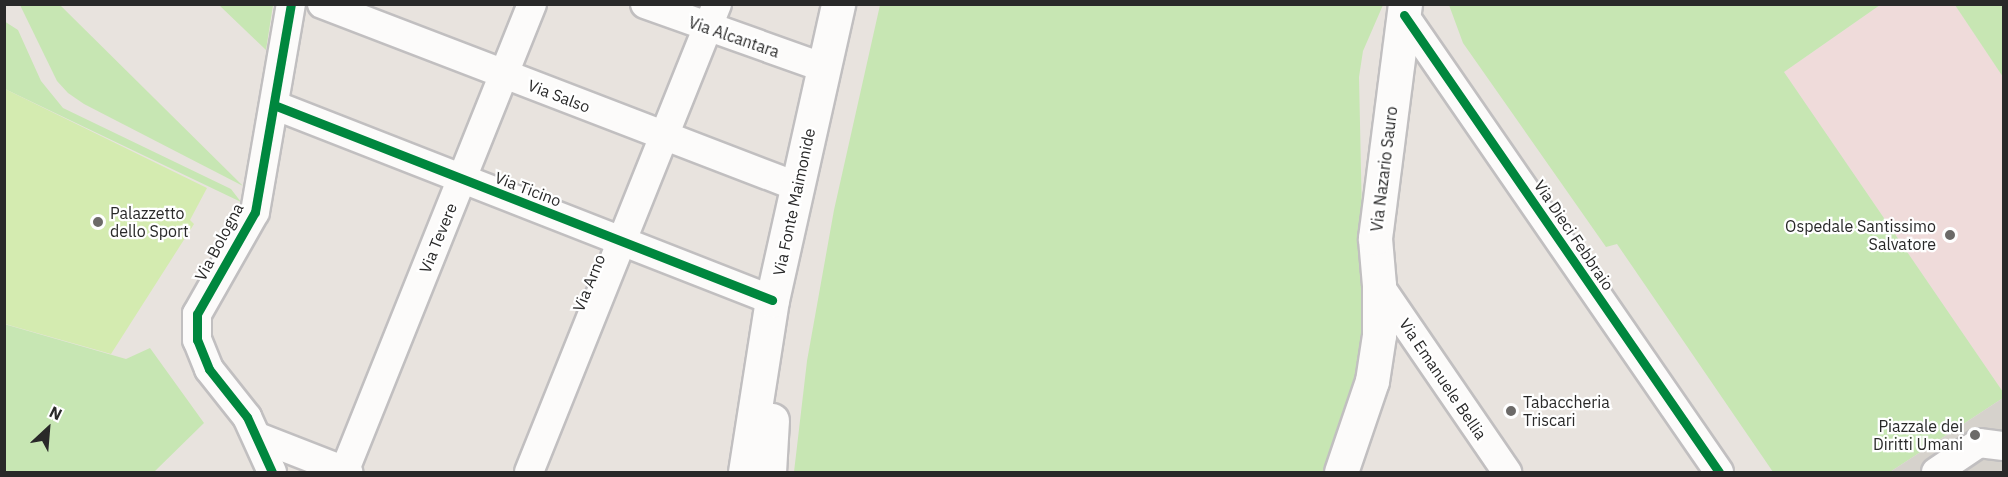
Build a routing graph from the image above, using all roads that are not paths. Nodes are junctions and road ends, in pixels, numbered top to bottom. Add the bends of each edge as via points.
1 (291, 4) edge
2 (322, 4) edge
3 (532, 4) edge
4 (645, 4) edge
5 (838, 4) edge
6 (858, 4) edge
7 (1404, 10) edge
8 (712, 16) edge
9 (825, 68) junction
10 (504, 75) junction
11 (274, 105) junction
12 (664, 136) junction
13 (462, 179) junction
14 (796, 186) junction
15 (622, 241) junction
16 (1379, 285) junction
17 (772, 300) junction
18 (258, 437) junction
19 (2004, 446) edge
20 (272, 472) edge
21 (346, 472) edge
22 (529, 472) edge
23 (745, 472) edge
24 (769, 472) edge
25 (1341, 472) edge
26 (1507, 472) edge
27 (1719, 472) edge
28 (1936, 472) edge

1 - 11 street, Via Bologna
2 - 10 street, Via Salso
3 - 10 street, Via Tevere
4 - 8 street, Via Alcantara
5 - 9 street, Via Fonte Maimonide
6 - 24 street, Via Fonte Maimonide via 791,301 771,429
7 - 16 street, Via Nazario Sauro via 1375,238
7 - 27 street, Via Dieci Febbraio
8 - 9 street, Via Alcantara
8 - 12 street, Via Arno
9 - 14 street, Via Fonte Maimonide
10 - 12 street, Via Salso
10 - 13 street, Via Tevere
11 - 13 street, Via Ticino
11 - 18 street, Via Bologna via 255,212 197,314 197,340 209,369
12 - 14 street, Via Salso
12 - 15 street, Via Arno
13 - 15 street, Via Ticino
13 - 21 street, Via Tevere
14 - 17 street, Via Fonte Maimonide
15 - 17 street, Via Ticino
15 - 22 street, Via Arno
16 - 25 street, Via Nazario Sauro via 1379,335 1372,381
16 - 26 street, Via Emanuele Bellia
17 - 23 street, Via Fonte Maimonide
18 - 20 street, Via Bologna
18 - 21 street
19 - 28 street via 1979,443

